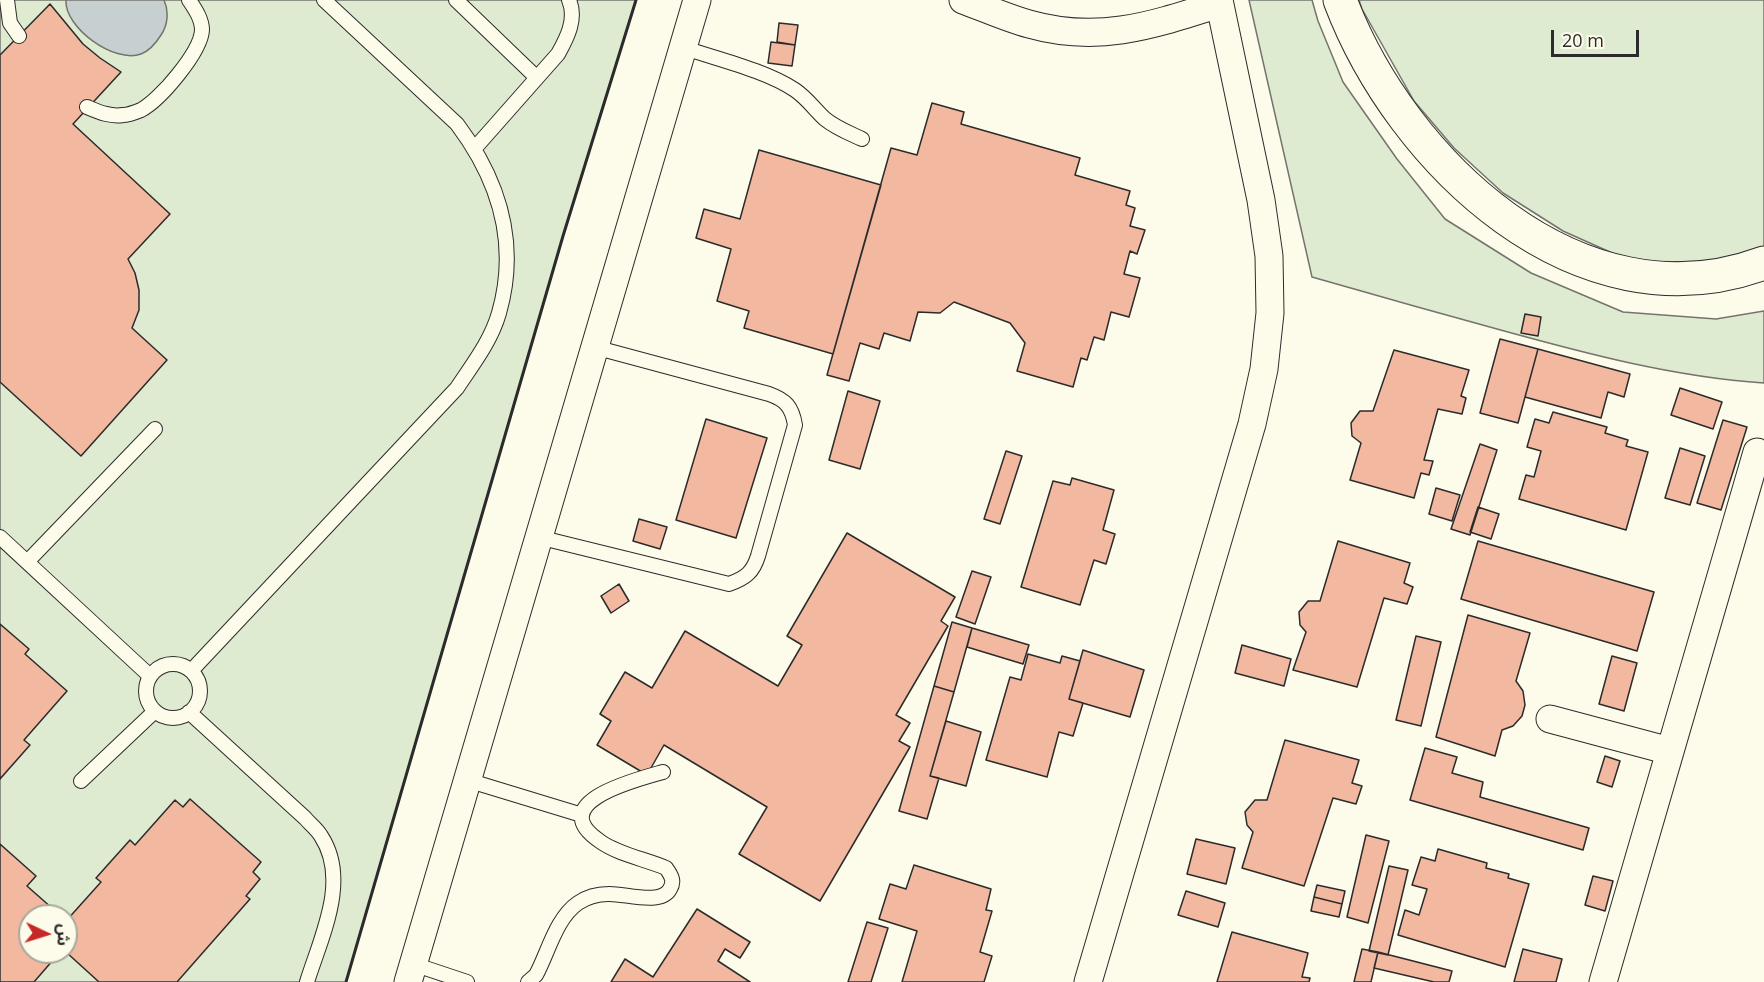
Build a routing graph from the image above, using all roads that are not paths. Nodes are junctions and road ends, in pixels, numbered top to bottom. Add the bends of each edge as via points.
1 (7, 0) edge
2 (189, 0) edge
3 (324, 0) edge
4 (456, 0) edge
5 (569, 0) edge
6 (697, 0) edge
7 (963, 0) edge
8 (1340, 0) edge
9 (1219, 2) edge
10 (19, 36) dead end
11 (682, 47) junction
12 (536, 78) junction
13 (87, 107) dead end
14 (862, 139) dead end
15 (475, 148) junction
16 (1764, 263) edge
17 (594, 347) junction
18 (155, 429) dead end
19 (1757, 452) dead end
20 (0, 537) edge
21 (538, 537) junction
22 (27, 562) junction
23 (192, 671) junction
24 (150, 676) junction
25 (154, 711) junction
26 (189, 712) junction
27 (1550, 719) dead end
28 (1670, 751) junction
29 (663, 772) dead end
30 (467, 780) junction
31 (81, 781) dead end
32 (582, 815) junction
33 (411, 973) edge
34 (307, 982) edge
35 (467, 982) edge
36 (528, 982) edge
37 (1088, 982) edge
38 (1603, 982) edge

1 - 10 lane via 10,22
2 - 13 lane via 200,19 199,42 157,98 141,110 123,115 104,114
3 - 15 lane via 457,124
4 - 12 lane
5 - 12 lane via 572,22 566,39
6 - 11 street
7 - 9 street via 1029,24 1093,33 1158,23
8 - 16 highway via 1368,62 1413,131 1479,198 1534,237 1596,265 1662,280 1718,277
9 - 37 street via 1269,256 1270,313 1264,369 1252,424
11 - 14 lane via 777,80 795,90 825,119
11 - 17 street
12 - 15 lane
15 - 23 lane via 494,186 505,228 507,271 499,313 483,351 457,388
17 - 21 street
17 - 21 lane via 769,394 783,399 792,410 794,432 758,556 743,579 729,584
18 - 22 lane
19 - 28 street
20 - 22 lane
21 - 30 street
22 - 24 lane
23 - 24 lane via 184,666 165,665
23 - 26 lane via 199,692
24 - 25 lane via 146,694
25 - 26 lane via 172,718
25 - 31 lane
26 - 34 lane via 305,818 321,836 330,856 332,901
27 - 28 street
28 - 38 street
29 - 32 lane via 597,797 584,807
30 - 32 lane
30 - 33 street
32 - 36 lane via 583,823 601,842 666,868 672,875 672,885 661,897 609,894 591,896 576,904 564,917 536,975
33 - 35 lane

